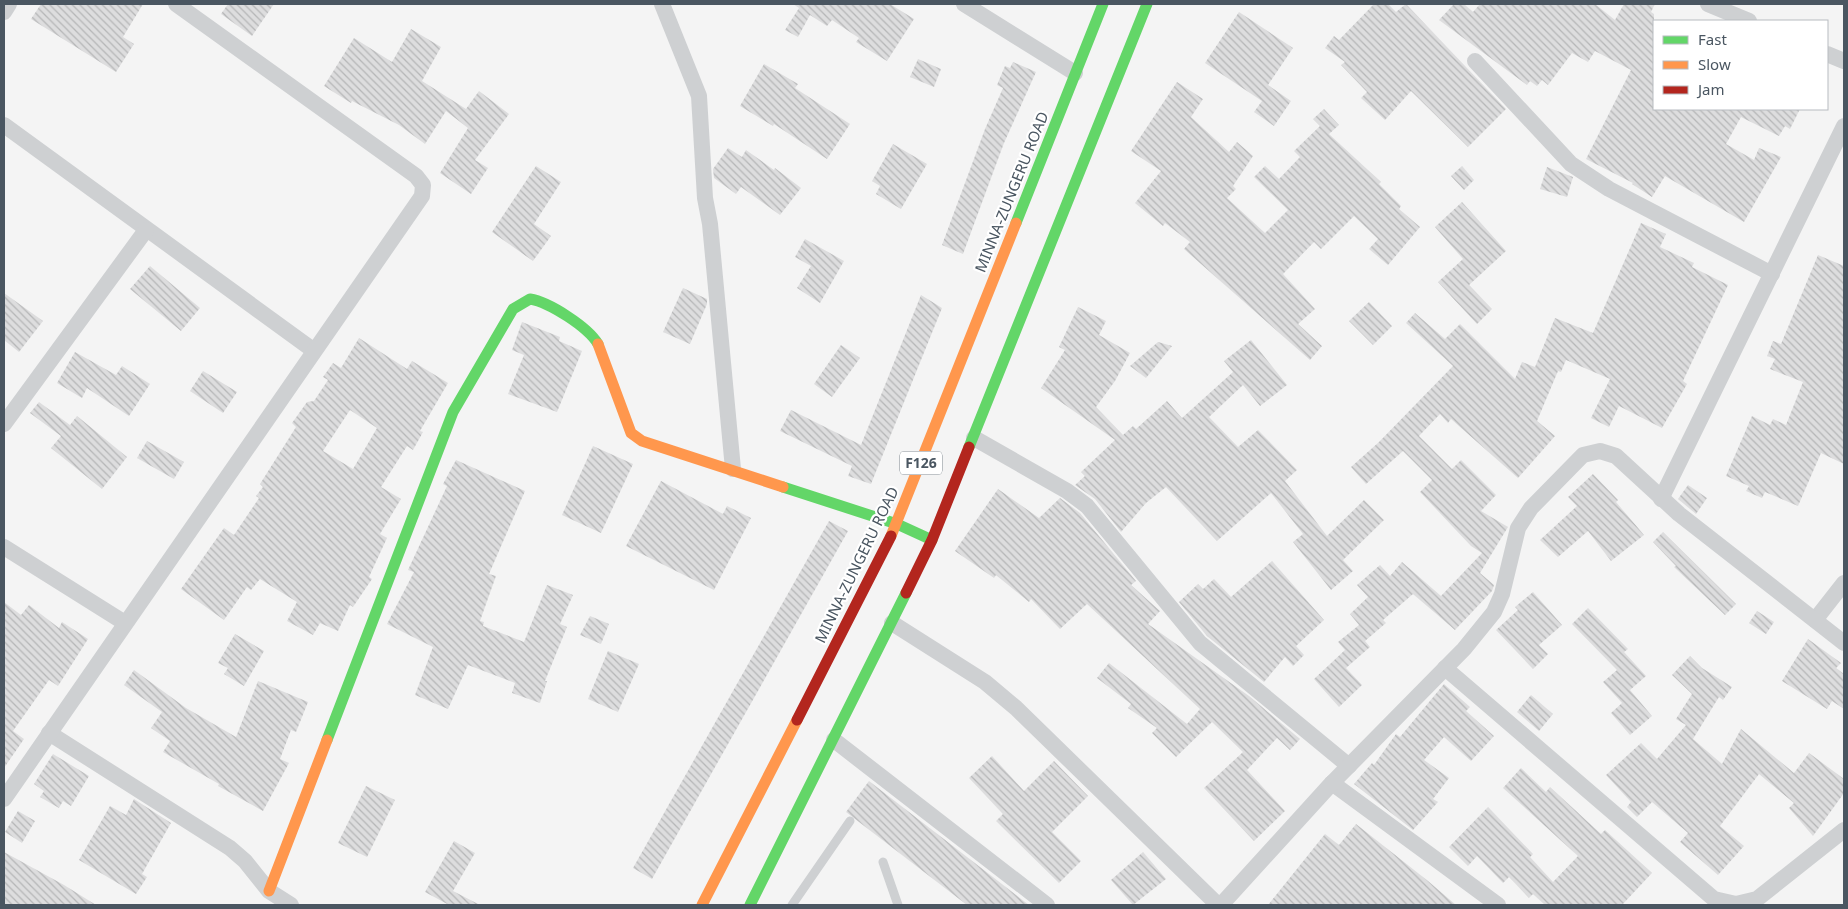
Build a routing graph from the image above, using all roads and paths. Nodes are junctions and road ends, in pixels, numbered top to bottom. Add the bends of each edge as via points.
1 (9, 4) edge
2 (176, 4) edge
3 (662, 4) edge
4 (964, 4) edge
5 (1103, 4) edge
6 (1147, 4) edge
7 (1708, 4) edge
8 (4, 12) edge
9 (1748, 20) edge
10 (1828, 54) edge
11 (1475, 61) dead end
12 (1844, 61) edge
13 (1075, 73) junction
14 (4, 125) edge
15 (1844, 126) edge
16 (146, 230) junction
17 (1772, 274) junction
18 (313, 350) junction
19 (4, 424) edge
20 (974, 438) junction
21 (733, 469) junction
22 (1661, 499) junction
23 (897, 524) junction
24 (932, 540) junction
25 (4, 547) edge
26 (1844, 582) edge
27 (1815, 620) junction
28 (125, 623) junction
29 (892, 623) junction
30 (1844, 643) edge
31 (1445, 668) junction
32 (49, 732) junction
33 (834, 740) junction
34 (1349, 766) junction
35 (1332, 783) junction
36 (6, 792) edge
37 (850, 821) dead end
38 (1844, 830) edge
39 (883, 862) dead end
40 (269, 891) junction
41 (291, 905) edge
42 (702, 905) edge
43 (750, 905) edge
44 (792, 905) edge
45 (898, 905) edge
46 (1047, 905) edge
47 (1220, 905) edge
48 (1498, 905) edge

1 - 8 street
2 - 18 street via 416,176 423,185 422,196
3 - 21 street via 699,96 704,198 710,224
4 - 13 street
5 - 13 main road, MINNA-ZUNGERU ROAD / F126
6 - 20 main road, F126
7 - 9 street
10 - 12 street
11 - 17 street via 1577,168 1609,189
13 - 23 main road, MINNA-ZUNGERU ROAD / F126
14 - 16 street
15 - 17 street
16 - 18 street
16 - 19 street
17 - 22 street
18 - 28 street
20 - 24 main road, F126
20 - 34 street via 1067,491 1087,506 1200,643
21 - 23 main road
21 - 40 main road via 642,441 631,433 601,348 594,338 541,301 530,299 513,309 453,412
22 - 27 street
22 - 31 street via 1616,456 1600,451 1584,455 1531,508 1518,528 1502,594 1494,612
23 - 24 main road
23 - 42 main road, MINNA-ZUNGERU ROAD / F126
24 - 29 main road, F126
25 - 28 street
26 - 27 street
27 - 30 street
28 - 32 street
29 - 33 main road, F126
29 - 47 street via 985,682 1016,708
31 - 34 street
31 - 38 street via 1714,899 1736,904 1757,899
32 - 36 street
32 - 40 street via 230,848
33 - 43 main road, F126
33 - 46 street
34 - 35 street
35 - 47 street
35 - 48 street
37 - 44 lane
39 - 45 lane
40 - 41 street

